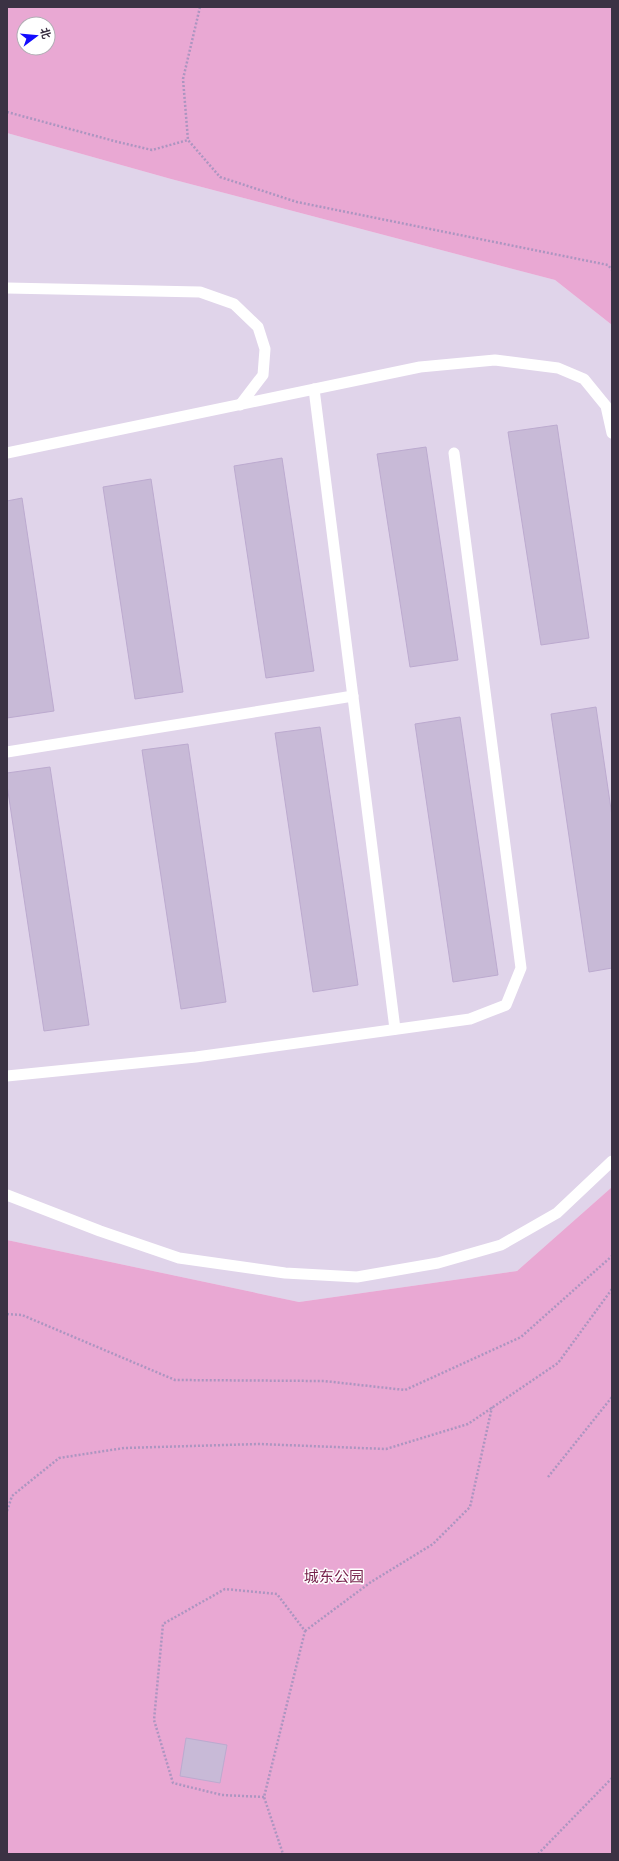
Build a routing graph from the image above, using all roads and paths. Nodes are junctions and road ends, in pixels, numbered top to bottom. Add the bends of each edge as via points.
1 (200, 7) edge
2 (7, 112) edge
3 (188, 140) junction
4 (612, 270) edge
5 (7, 288) edge
6 (314, 389) junction
7 (240, 405) junction
8 (612, 433) edge
9 (454, 452) dead end
10 (7, 453) edge
11 (353, 696) junction
12 (7, 752) edge
13 (395, 1029) junction
14 (7, 1076) edge
15 (612, 1161) edge
16 (7, 1195) edge
17 (612, 1256) edge
18 (612, 1289) edge
19 (7, 1314) edge
20 (612, 1397) edge
21 (492, 1407) junction
22 (548, 1477) dead end
23 (7, 1511) edge
24 (305, 1631) junction
25 (612, 1778) edge
26 (264, 1797) junction
27 (283, 1854) edge
28 (538, 1854) edge

1 - 3 path via 183,79
2 - 3 path via 152,150
3 - 4 path via 220,177 297,202 608,265
5 - 7 lane via 200,292 234,304 258,328 265,349 263,376
6 - 7 lane
6 - 8 lane via 420,367 495,360 558,368 584,379 606,406
6 - 11 lane
7 - 10 lane
9 - 13 lane via 521,968 506,1005 470,1019
11 - 12 lane
11 - 13 lane
13 - 14 lane via 196,1057
15 - 16 lane via 557,1213 500,1245 438,1263 357,1277 285,1272 179,1258
17 - 19 path via 521,1337 405,1390 324,1381 174,1380 22,1316
18 - 21 path via 558,1363
20 - 22 path
21 - 23 path via 468,1424 386,1449 220,1445 124,1448 59,1458 12,1496
21 - 24 path via 470,1507 433,1544 371,1582
24 - 26 path
24 - 26 path via 277,1594 225,1590 163,1624 154,1720 172,1783 222,1795
25 - 28 path
26 - 27 path

